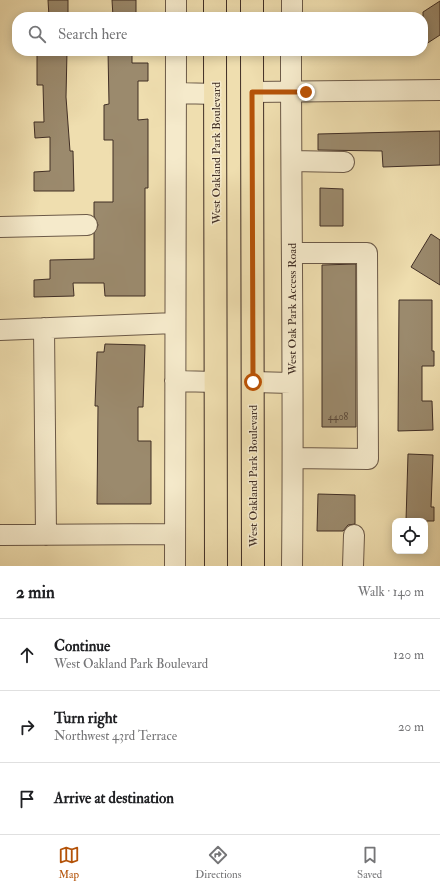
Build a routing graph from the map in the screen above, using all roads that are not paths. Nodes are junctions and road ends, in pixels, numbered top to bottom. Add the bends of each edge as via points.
1 (176, 0) edge
2 (215, 0) edge
3 (252, 0) edge
4 (292, 0) edge
5 (176, 12) edge
6 (215, 12) edge
7 (252, 12) edge
8 (292, 12) edge
9 (176, 56) edge
10 (216, 56) edge
11 (252, 56) edge
12 (291, 56) edge
13 (440, 90) edge
14 (252, 92) junction
15 (291, 92) junction
16 (176, 93) junction
17 (216, 94) junction
18 (292, 161) junction
19 (344, 162) dead end
20 (87, 225) dead end
21 (0, 227) edge
22 (293, 253) junction
23 (175, 323) junction
24 (44, 328) junction
25 (0, 330) edge
26 (175, 381) junction
27 (216, 382) junction
28 (253, 382) junction
29 (292, 383) junction
30 (293, 458) junction
31 (174, 534) junction
32 (0, 535) edge
33 (46, 535) junction
34 (354, 535) dead end
35 (175, 566) edge
36 (216, 566) edge
37 (253, 566) edge
38 (292, 566) edge
39 (353, 566) edge

1 - 5 street
2 - 6 main road
3 - 7 main road
4 - 8 street
9 - 16 street
10 - 17 main road, West Oakland Park Boulevard
11 - 14 main road, West Oakland Park Boulevard
12 - 15 street, West Oak Park Access Road
13 - 15 street
14 - 15 street
14 - 28 main road, West Oakland Park Boulevard
15 - 18 street, West Oak Park Access Road
16 - 17 street
16 - 23 street
17 - 27 main road, West Oakland Park Boulevard
18 - 19 street
18 - 22 street, West Oak Park Access Road
20 - 21 street
22 - 29 street, West Oak Park Access Road
22 - 30 street via 367,253 368,459
23 - 24 street
23 - 26 street
24 - 25 street
24 - 33 street
26 - 27 street
26 - 31 street
27 - 36 main road, West Oakland Park Boulevard
28 - 29 street
28 - 37 main road, West Oakland Park Boulevard
29 - 30 street, West Oak Park Access Road
30 - 38 street, West Oak Park Access Road
31 - 33 street
31 - 35 street
32 - 33 street
34 - 39 street

